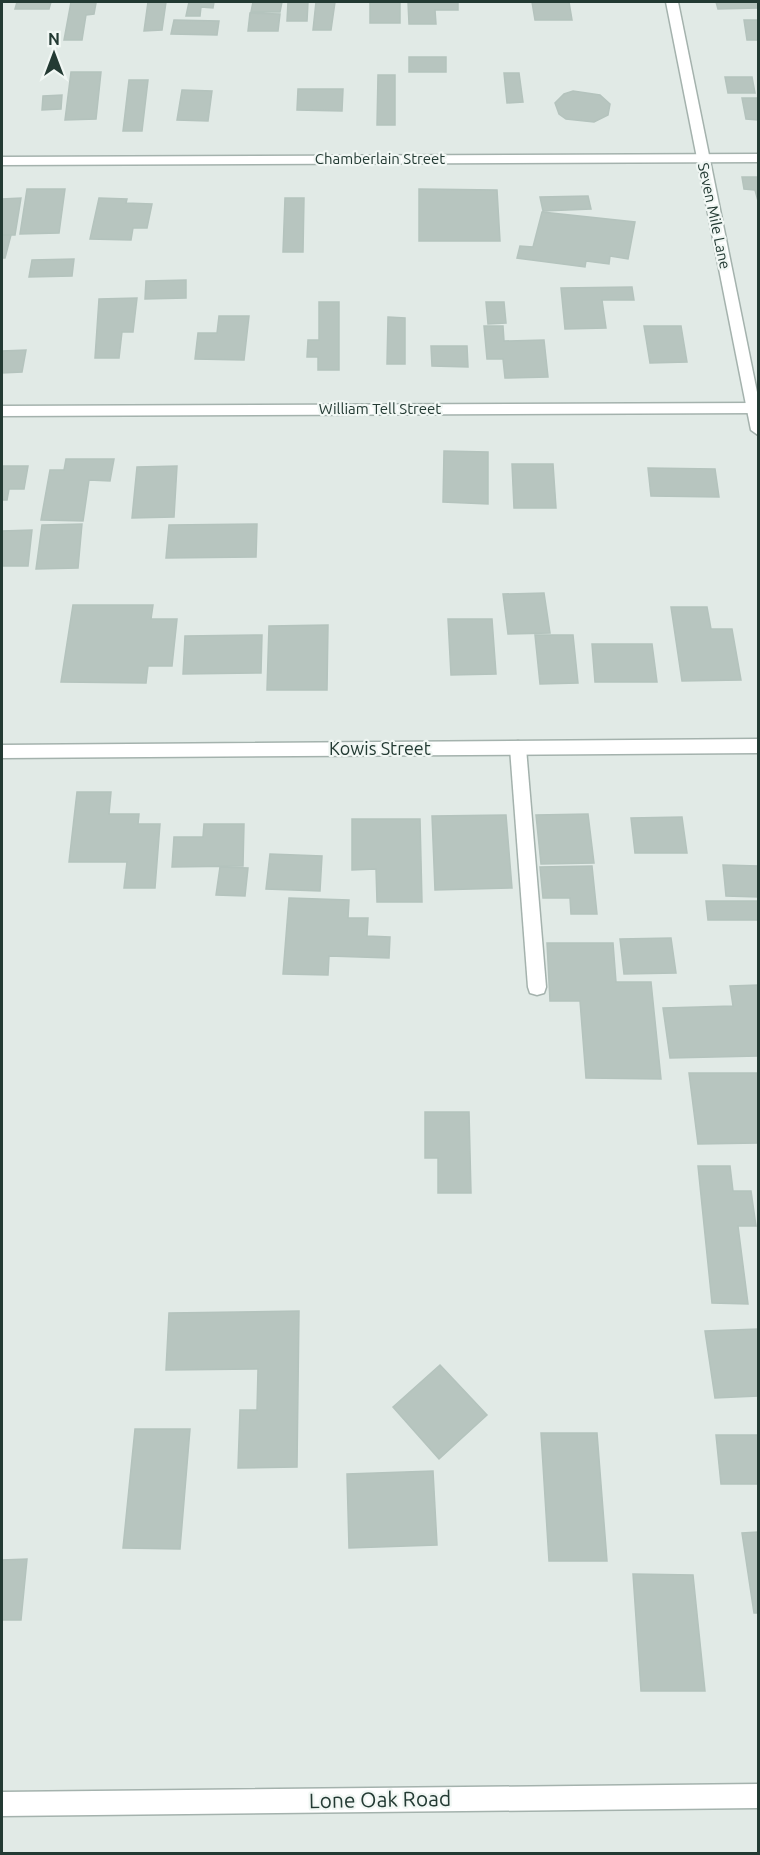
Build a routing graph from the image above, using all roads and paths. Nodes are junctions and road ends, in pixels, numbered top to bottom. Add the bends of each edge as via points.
1 (672, 2) edge
2 (702, 158) junction
3 (759, 158) edge
4 (2, 161) edge
5 (756, 408) edge
6 (2, 411) edge
7 (759, 430) edge
8 (759, 746) edge
9 (518, 748) junction
10 (2, 752) edge
11 (537, 987) dead end
12 (759, 1796) edge
13 (2, 1804) edge

1 - 2 street, Seven Mile Lane
2 - 3 street, Chamberlain Street
2 - 4 street, Chamberlain Street
2 - 5 street, Seven Mile Lane
5 - 6 street, William Tell Street
5 - 7 street, Seven Mile Lane
8 - 9 street, Kowis Street
9 - 10 street, Kowis Street
9 - 11 street
12 - 13 street, Lone Oak Road

